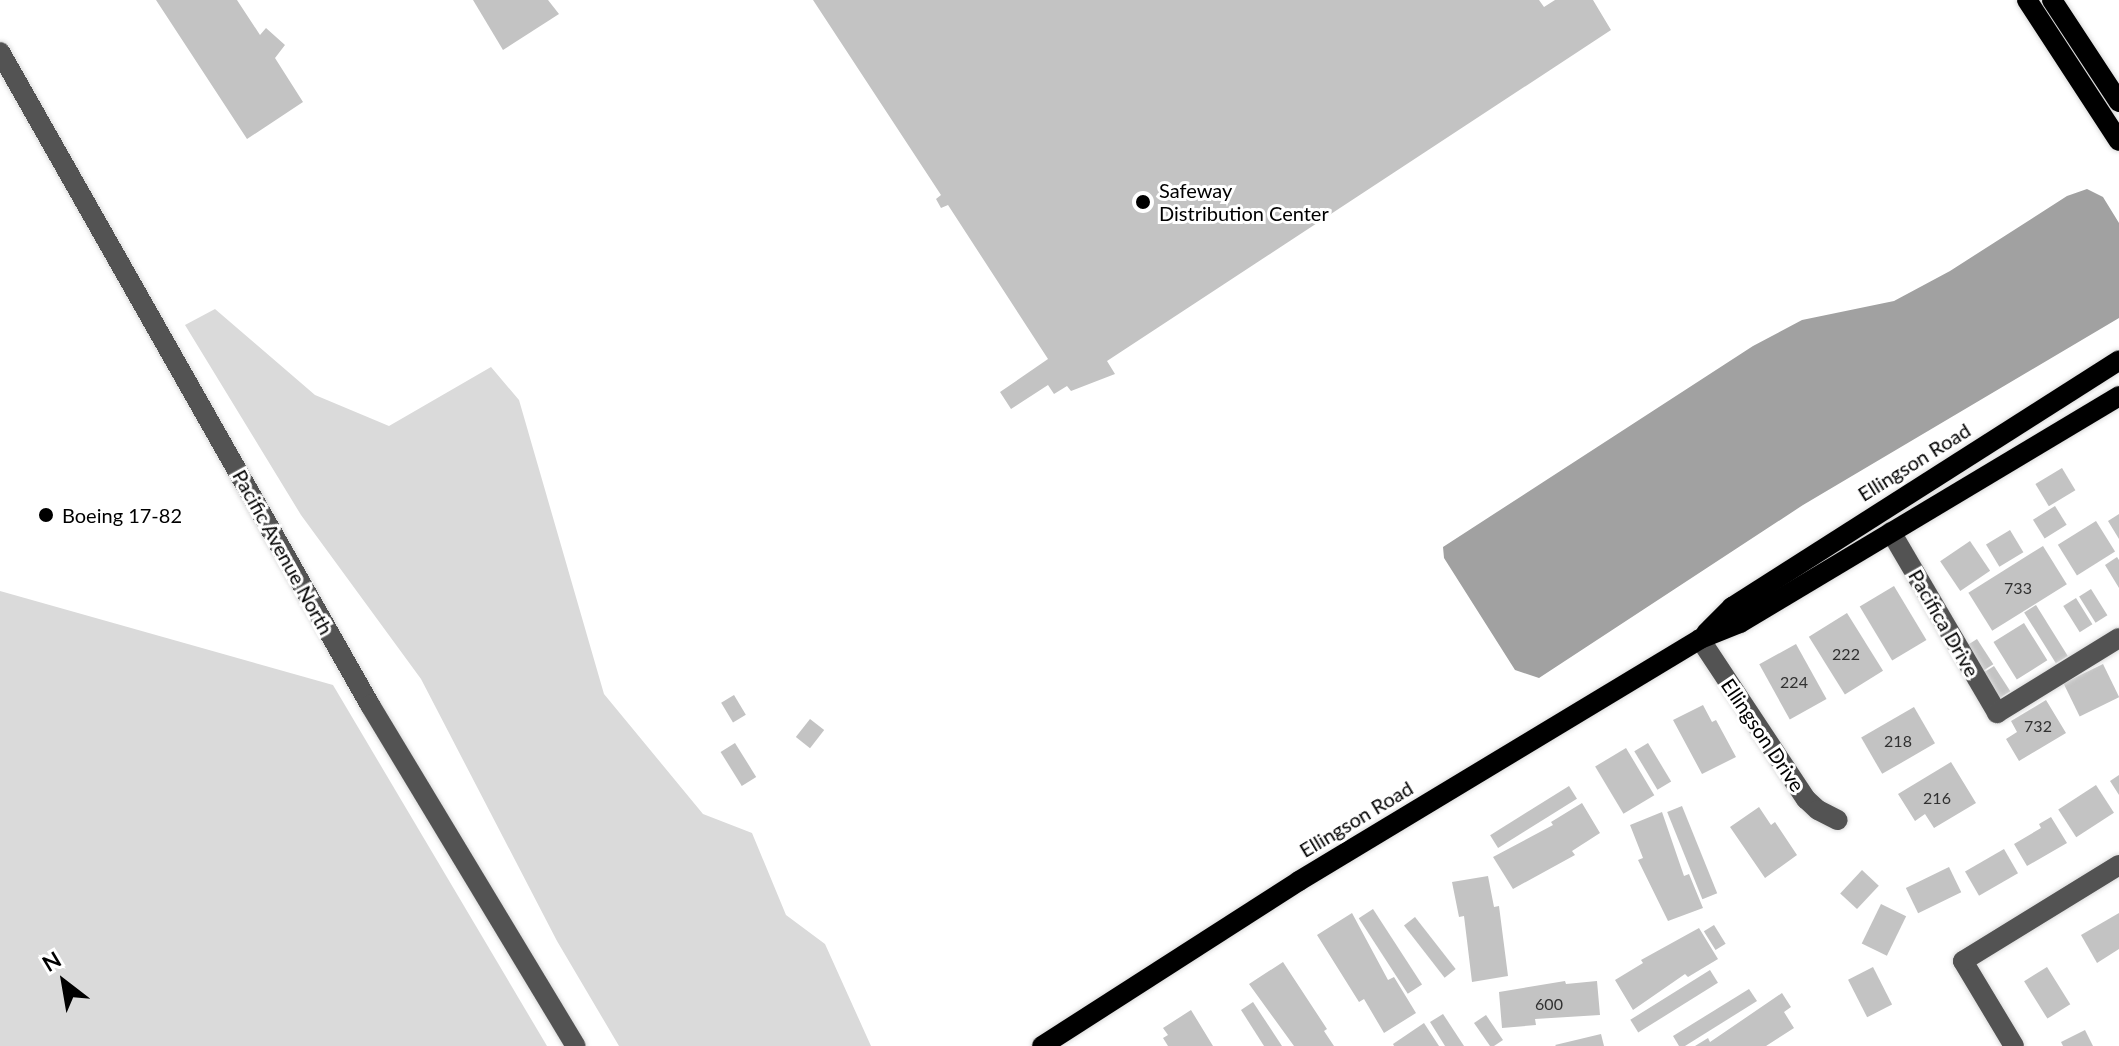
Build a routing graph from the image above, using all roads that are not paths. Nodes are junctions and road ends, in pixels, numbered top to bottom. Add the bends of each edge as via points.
1 (2027, 0) edge
2 (2052, 0) edge
3 (0, 52) edge
4 (2119, 102) edge
5 (2119, 141) edge
6 (2119, 360) edge
7 (2119, 396) edge
8 (1891, 532) junction
9 (2119, 638) edge
10 (1700, 639) junction
11 (1838, 820) dead end
12 (2119, 865) edge
13 (576, 1046) edge
14 (1042, 1046) edge
15 (2014, 1046) edge

1 - 5 main road
2 - 4 main road
3 - 13 street, Pacific Avenue North via 370,705
6 - 10 main road, Ellingson Road via 1732,607
7 - 8 main road, Ellingson Road
8 - 9 street, Pacifica Drive via 1997,713
8 - 10 main road, Ellingson Road via 1740,623
10 - 11 street, Ellingson Drive via 1806,799
10 - 14 main road, Ellingson Road via 1299,881
12 - 15 street via 1963,961

